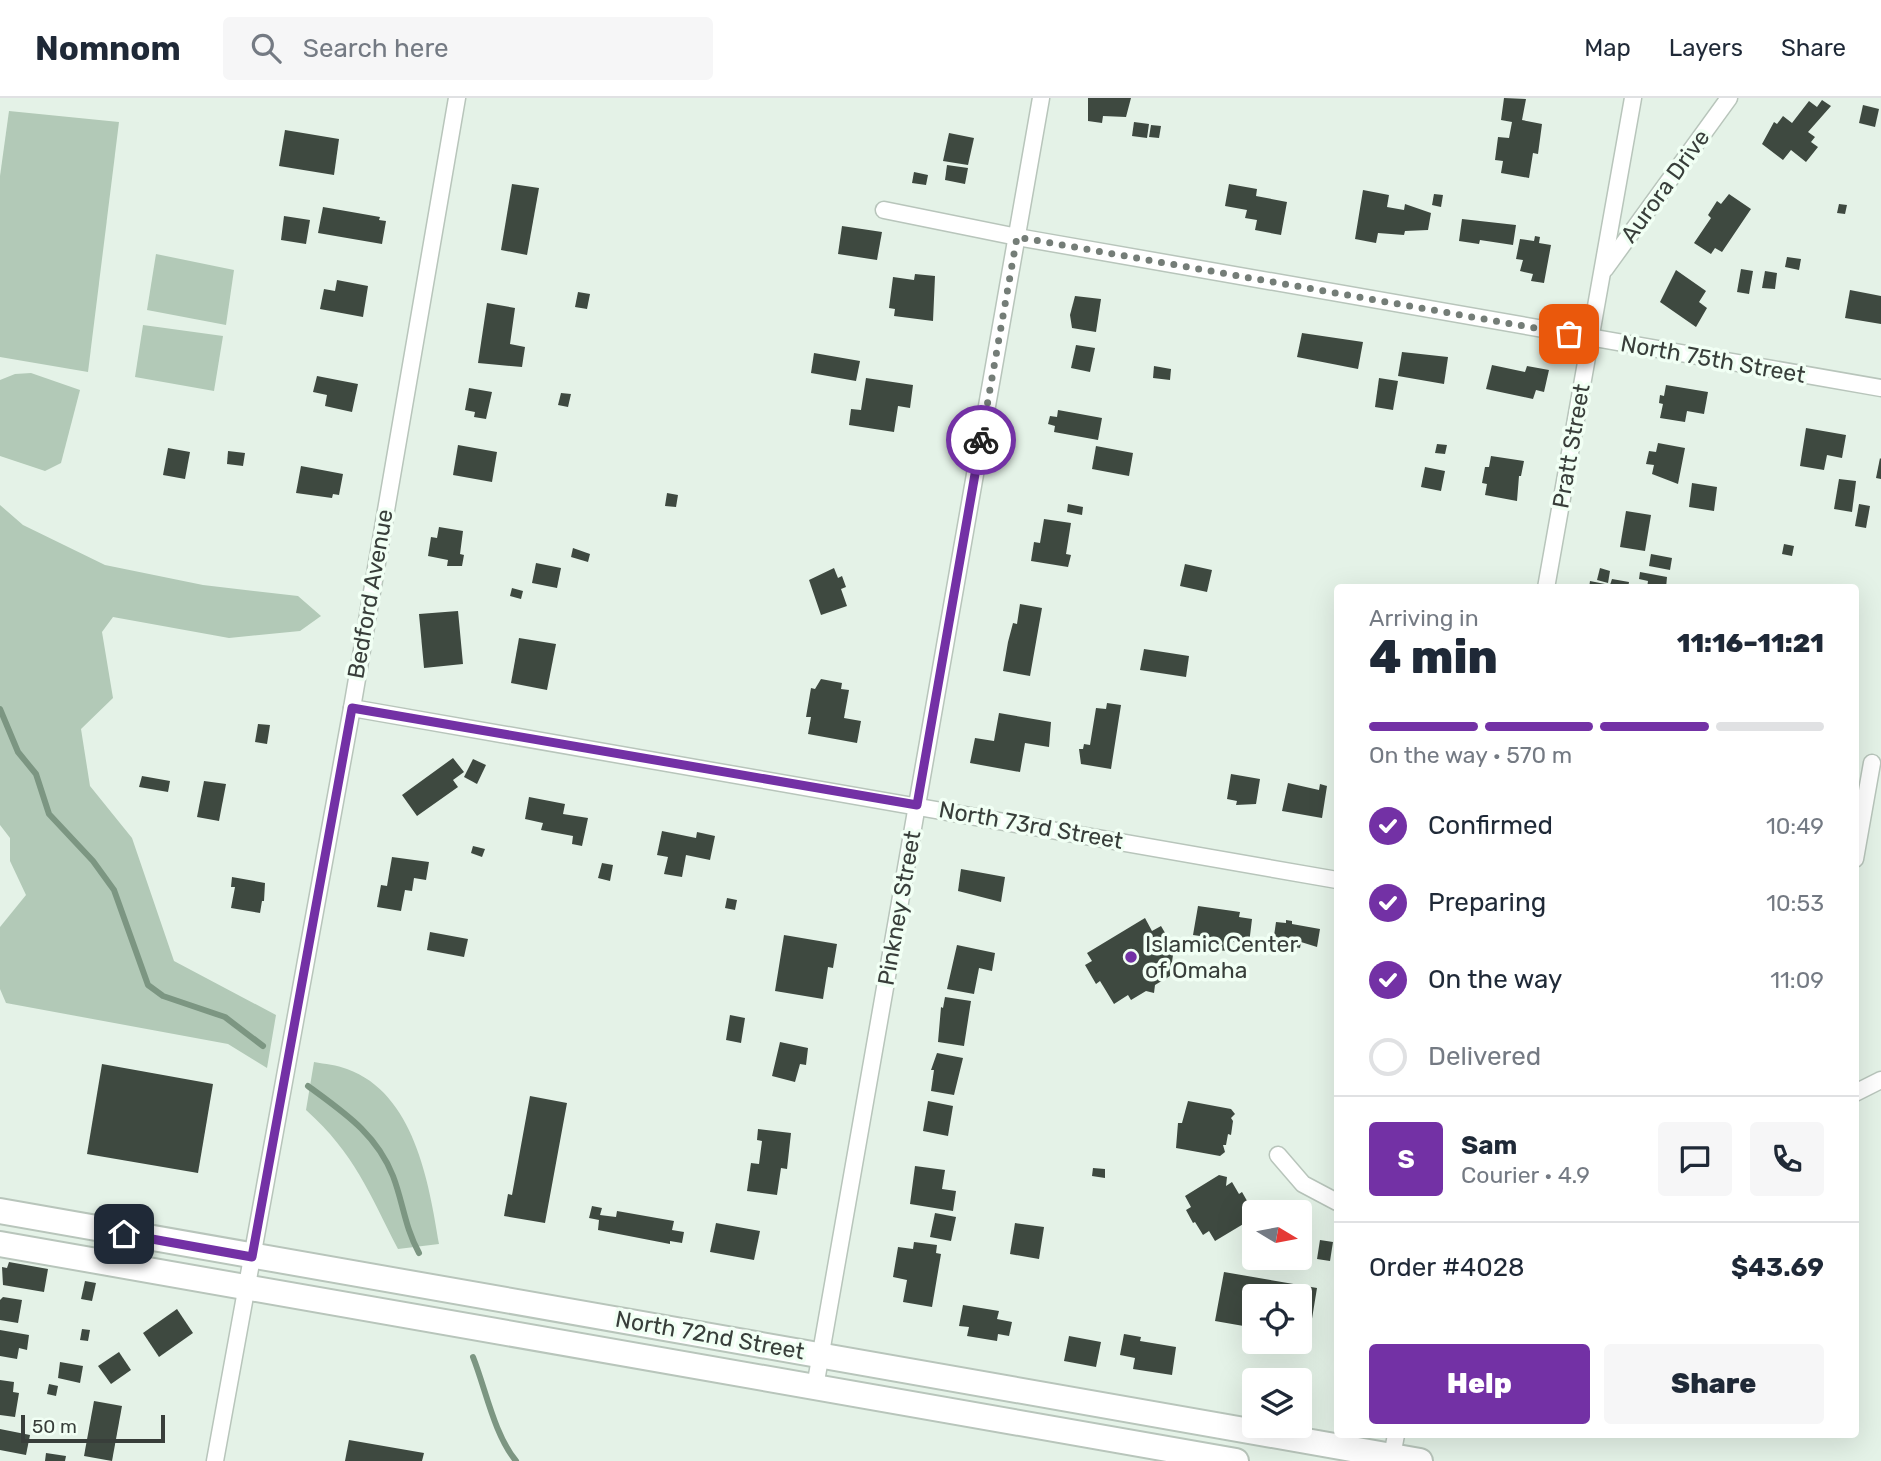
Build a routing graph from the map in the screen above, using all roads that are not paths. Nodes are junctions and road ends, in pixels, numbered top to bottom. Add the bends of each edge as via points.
1 (457, 98) edge
2 (1041, 98) edge
3 (1633, 98) edge
4 (1729, 98) edge
5 (884, 210) dead end
6 (1017, 237) junction
7 (1601, 273) junction
8 (1590, 337) junction
9 (1881, 388) edge
10 (1547, 584) edge
11 (352, 708) junction
12 (1872, 763) dead end
13 (917, 805) junction
14 (1859, 836) edge
15 (1334, 879) edge
16 (1881, 1080) edge
17 (1859, 1091) edge
18 (1278, 1155) dead end
19 (1334, 1200) edge
20 (0, 1212) edge
21 (0, 1244) edge
22 (252, 1257) junction
23 (247, 1286) junction
24 (821, 1354) junction
25 (815, 1387) junction
26 (1393, 1451) edge
27 (215, 1461) edge
28 (1237, 1461) edge
29 (1420, 1461) edge

1 - 11 street, Bedford Avenue
2 - 6 street, Pinkney Street
3 - 7 street, Pratt Street
4 - 7 street, Aurora Drive
5 - 6 street, North 75th Street
6 - 8 street, North 75th Street
6 - 13 street, Pinkney Street
7 - 8 street, Pratt Street
8 - 9 street, North 75th Street
8 - 10 street, Pratt Street
11 - 13 street, North 73rd Street
11 - 22 street, Bedford Avenue
12 - 14 street
13 - 15 street, North 73rd Street
13 - 24 street, Pinkney Street
16 - 17 street
18 - 19 street via 1303,1184
20 - 22 main road, North 72nd Street
21 - 23 main road, North 72nd Street
22 - 23 street, Bedford Avenue
22 - 24 main road, North 72nd Street
23 - 25 main road, North 72nd Street
23 - 27 street, Bedford Avenue
24 - 25 street, Pinkney Street
24 - 26 main road, North 72nd Street
25 - 28 main road, North 72nd Street
26 - 29 main road, North 72nd Street

